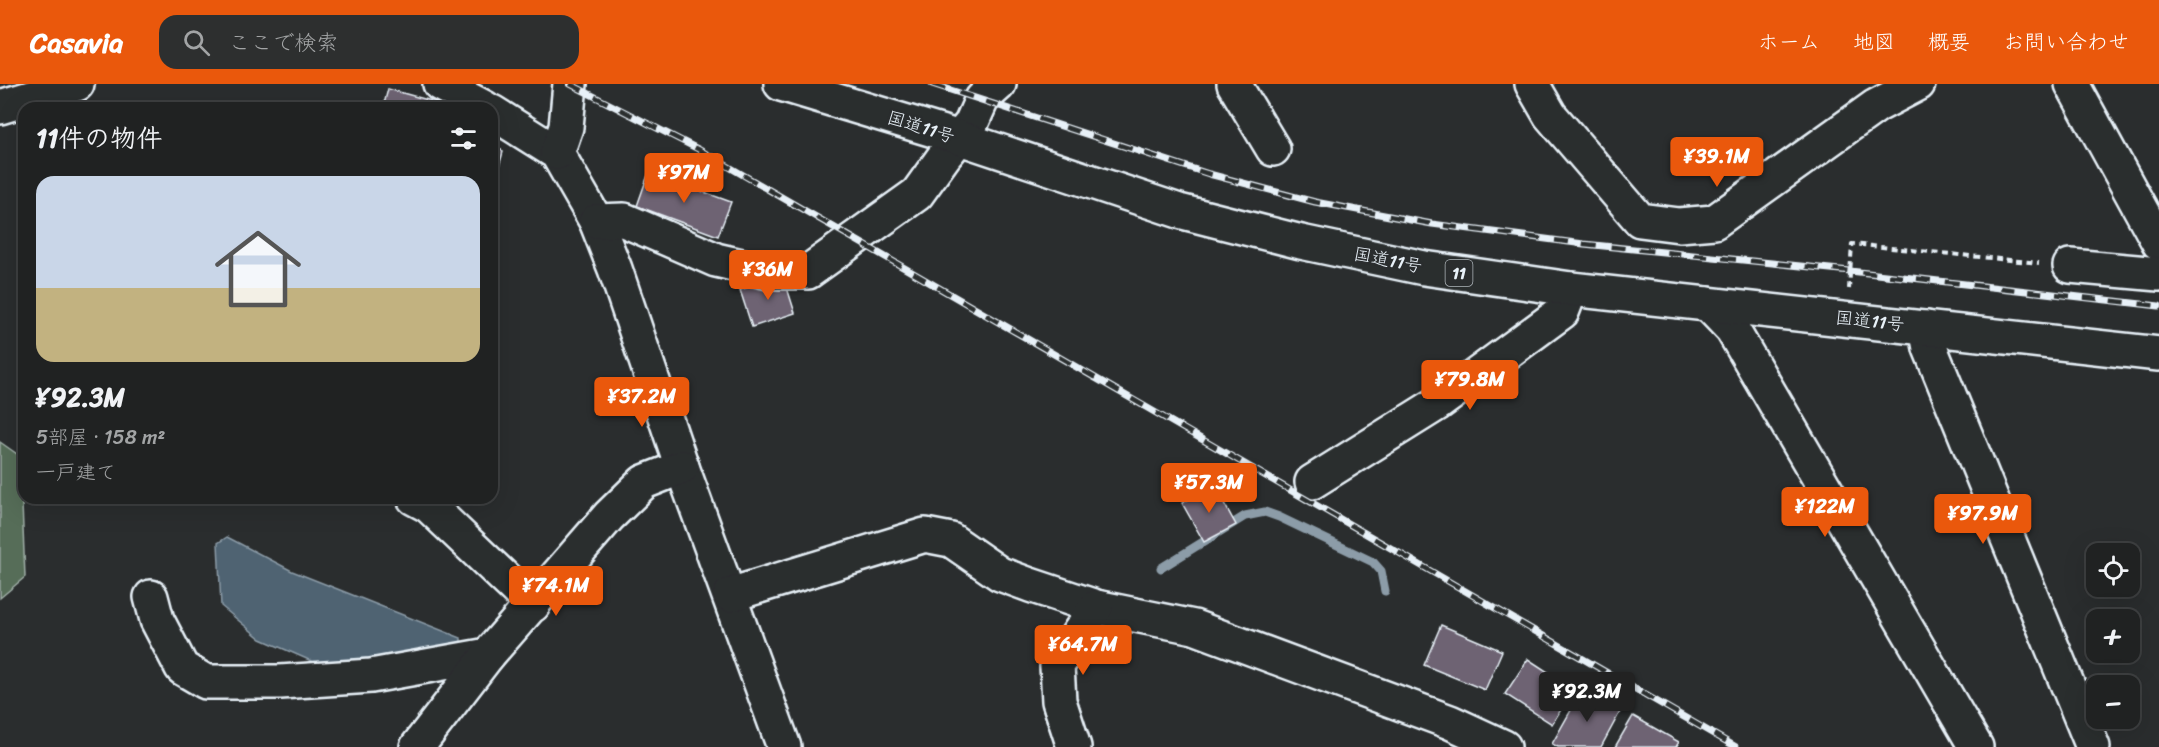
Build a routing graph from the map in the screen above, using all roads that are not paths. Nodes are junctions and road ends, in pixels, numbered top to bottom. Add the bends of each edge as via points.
1 (77, 84) edge
2 (440, 84) edge
3 (570, 84) edge
4 (781, 84) edge
5 (999, 84) edge
6 (1234, 84) edge
7 (1532, 84) edge
8 (1918, 84) edge
9 (2072, 84) edge
10 (474, 102) edge
11 (0, 107) edge
12 (498, 116) edge
13 (960, 138) junction
14 (1273, 149) dead end
15 (557, 153) junction
16 (596, 221) junction
17 (2159, 243) edge
18 (2070, 266) road end
19 (2159, 274) edge
20 (1571, 289) junction
21 (1708, 304) junction
22 (1926, 328) junction
23 (2159, 354) edge
24 (682, 467) junction
25 (1312, 482) dead end
26 (425, 504) edge
27 (730, 594) junction
28 (151, 597) dead end
29 (532, 605) junction
30 (1096, 607) junction
31 (488, 655) junction
32 (417, 747) edge
33 (784, 747) edge
34 (1074, 747) edge
35 (1504, 747) edge
36 (1976, 747) edge
37 (2093, 747) edge

1 - 11 main road
2 - 10 main road
3 - 15 main road via 566,127
4 - 13 main road, 国道11号 / 11
5 - 13 main road via 982,99
6 - 14 main road
7 - 8 main road via 1550,115 1640,220 1679,225 1714,222 1876,106
9 - 17 main road
12 - 15 main road
13 - 16 main road via 917,194 808,272 768,272 716,260 624,220
13 - 20 main road, 国道11号 / 11 via 1179,211 1300,243 1424,268
15 - 16 main road
16 - 24 main road
18 - 19 main road
20 - 21 main road, 国道11号 / 11
20 - 25 main road via 1562,312 1437,404
21 - 22 main road, 国道11号 / 11
21 - 36 main road via 1732,329
22 - 23 main road, 国道11号 / 11
22 - 37 main road via 1930,348
24 - 27 main road
24 - 29 main road via 644,482
26 - 29 main road
27 - 30 main road via 925,535 951,540 1000,574
27 - 33 main road
28 - 31 main road via 157,620 182,668 206,682 371,676
29 - 31 main road
30 - 34 main road via 1057,666 1059,701
30 - 35 main road via 1194,627 1450,722
31 - 32 main road

